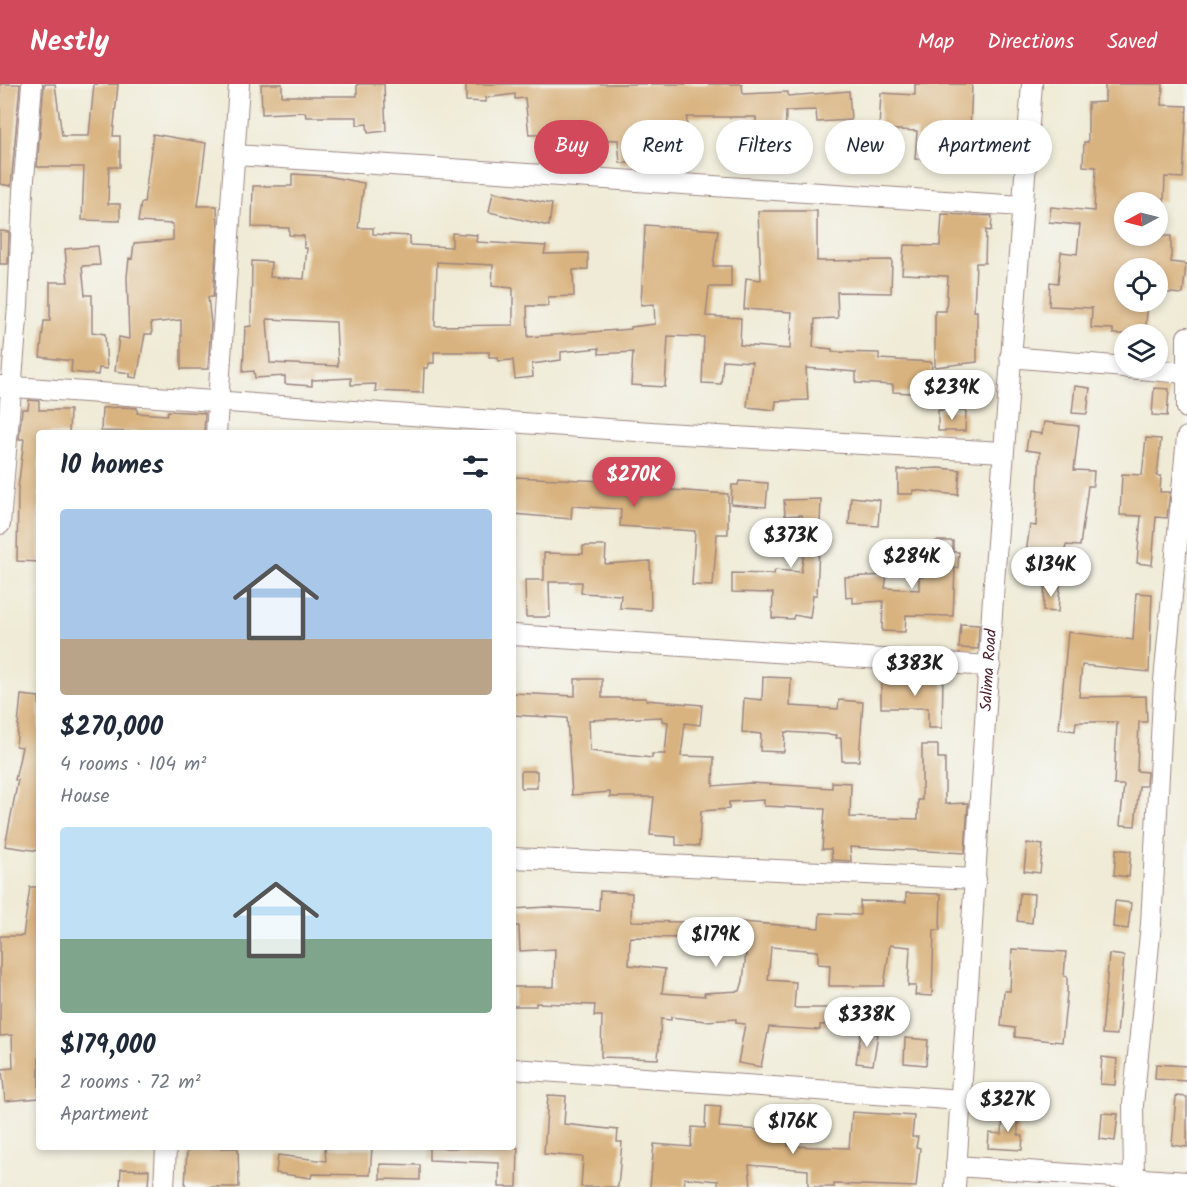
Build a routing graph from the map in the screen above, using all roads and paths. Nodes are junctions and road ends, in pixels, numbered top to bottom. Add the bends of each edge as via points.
1 (32, 84) edge
2 (239, 84) edge
3 (1032, 84) edge
4 (235, 154) junction
5 (1022, 206) junction
6 (1187, 337) edge
7 (1010, 357) junction
8 (1114, 366) edge
9 (1168, 371) edge
10 (1185, 373) junction
11 (5, 387) edge
12 (218, 402) junction
13 (1187, 408) edge
14 (216, 430) edge
15 (1187, 437) edge
16 (1003, 452) junction
17 (0, 525) edge
18 (516, 635) edge
19 (990, 666) junction
20 (516, 858) edge
21 (976, 879) junction
22 (516, 1069) edge
23 (962, 1100) junction
24 (166, 1150) edge
25 (956, 1166) junction
26 (1134, 1179) junction
27 (1187, 1182) edge
28 (164, 1187) edge
29 (955, 1187) edge

1 - 11 street
2 - 4 street
3 - 5 street, Salima Road
4 - 5 street
4 - 12 street
5 - 7 street, Salima Road
6 - 10 street
7 - 8 street
7 - 16 street, Salima Road
9 - 10 street
10 - 13 street
11 - 12 street
11 - 17 street
12 - 14 street
12 - 16 street
15 - 26 street via 1164,681 1152,901 1134,1105
16 - 19 street, Salima Road
18 - 19 street
19 - 21 street, Salima Road
20 - 21 street
21 - 23 street, Salima Road
22 - 23 street
23 - 25 street, Salima Road
24 - 28 street
25 - 26 street
25 - 29 street, Salima Road
26 - 27 street

